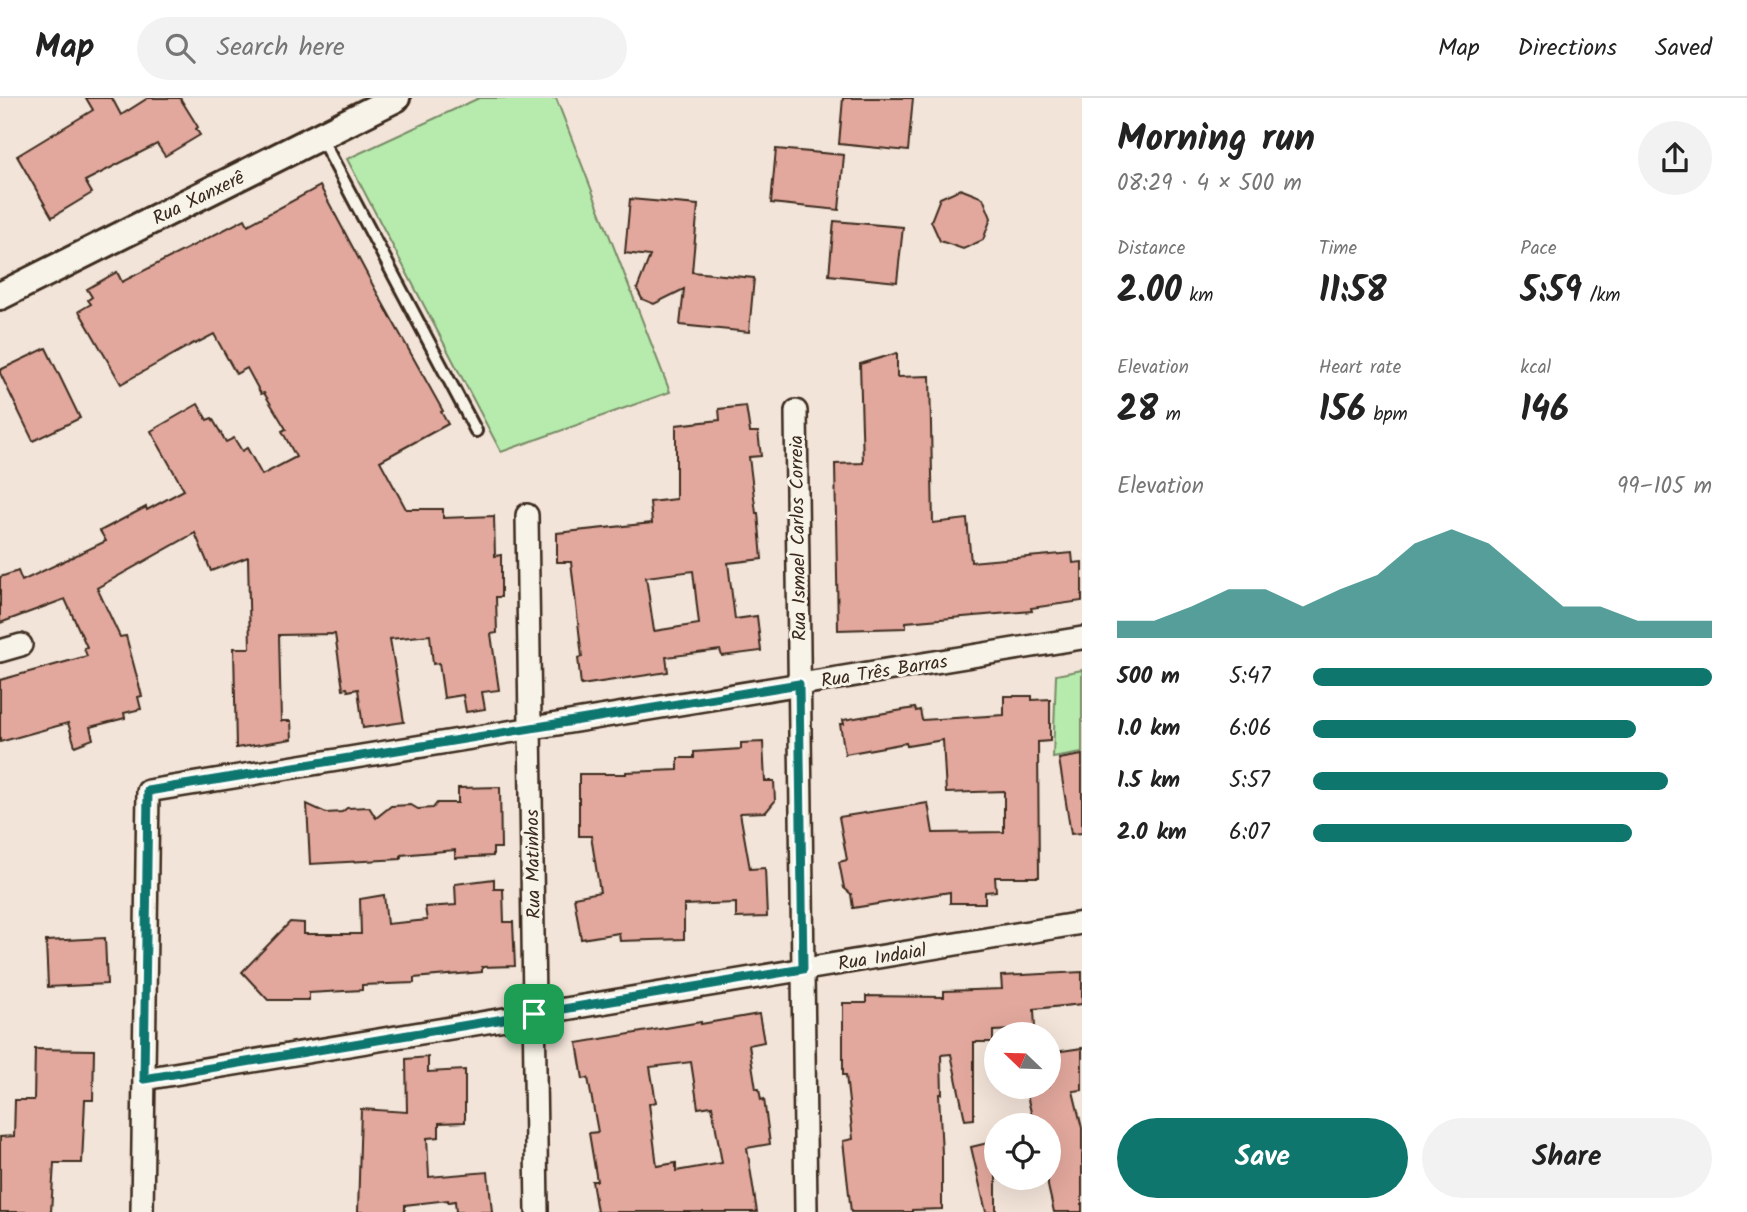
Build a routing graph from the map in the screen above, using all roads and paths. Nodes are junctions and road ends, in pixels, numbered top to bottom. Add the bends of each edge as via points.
1 (397, 98) edge
2 (320, 136) junction
3 (0, 296) edge
4 (796, 411) dead end
5 (476, 431) dead end
6 (527, 515) dead end
7 (1082, 638) edge
8 (799, 684) junction
9 (530, 727) junction
10 (1082, 923) edge
11 (803, 969) junction
12 (534, 1014) junction
13 (144, 1079) junction
14 (142, 1212) edge
15 (537, 1212) edge
16 (806, 1212) edge

1 - 2 street, Rua Xanxerê
2 - 3 street, Rua Xanxerê
2 - 5 lane
4 - 8 street, Rua Ismael Carlos Correia
6 - 9 street, Rua Matinhos
7 - 8 street, Rua Três Barras
8 - 9 street, Rua Três Barras
8 - 11 street, Rua Ismael Carlos Correia
9 - 12 street, Rua Matinhos
9 - 13 street, Rua Três Barras via 148,791
10 - 11 street, Rua Indaial
11 - 12 street, Rua Indaial
11 - 16 street, Rua Ismael Carlos Correia
12 - 13 street, Rua Indaial
12 - 15 street, Rua Matinhos
13 - 14 street

